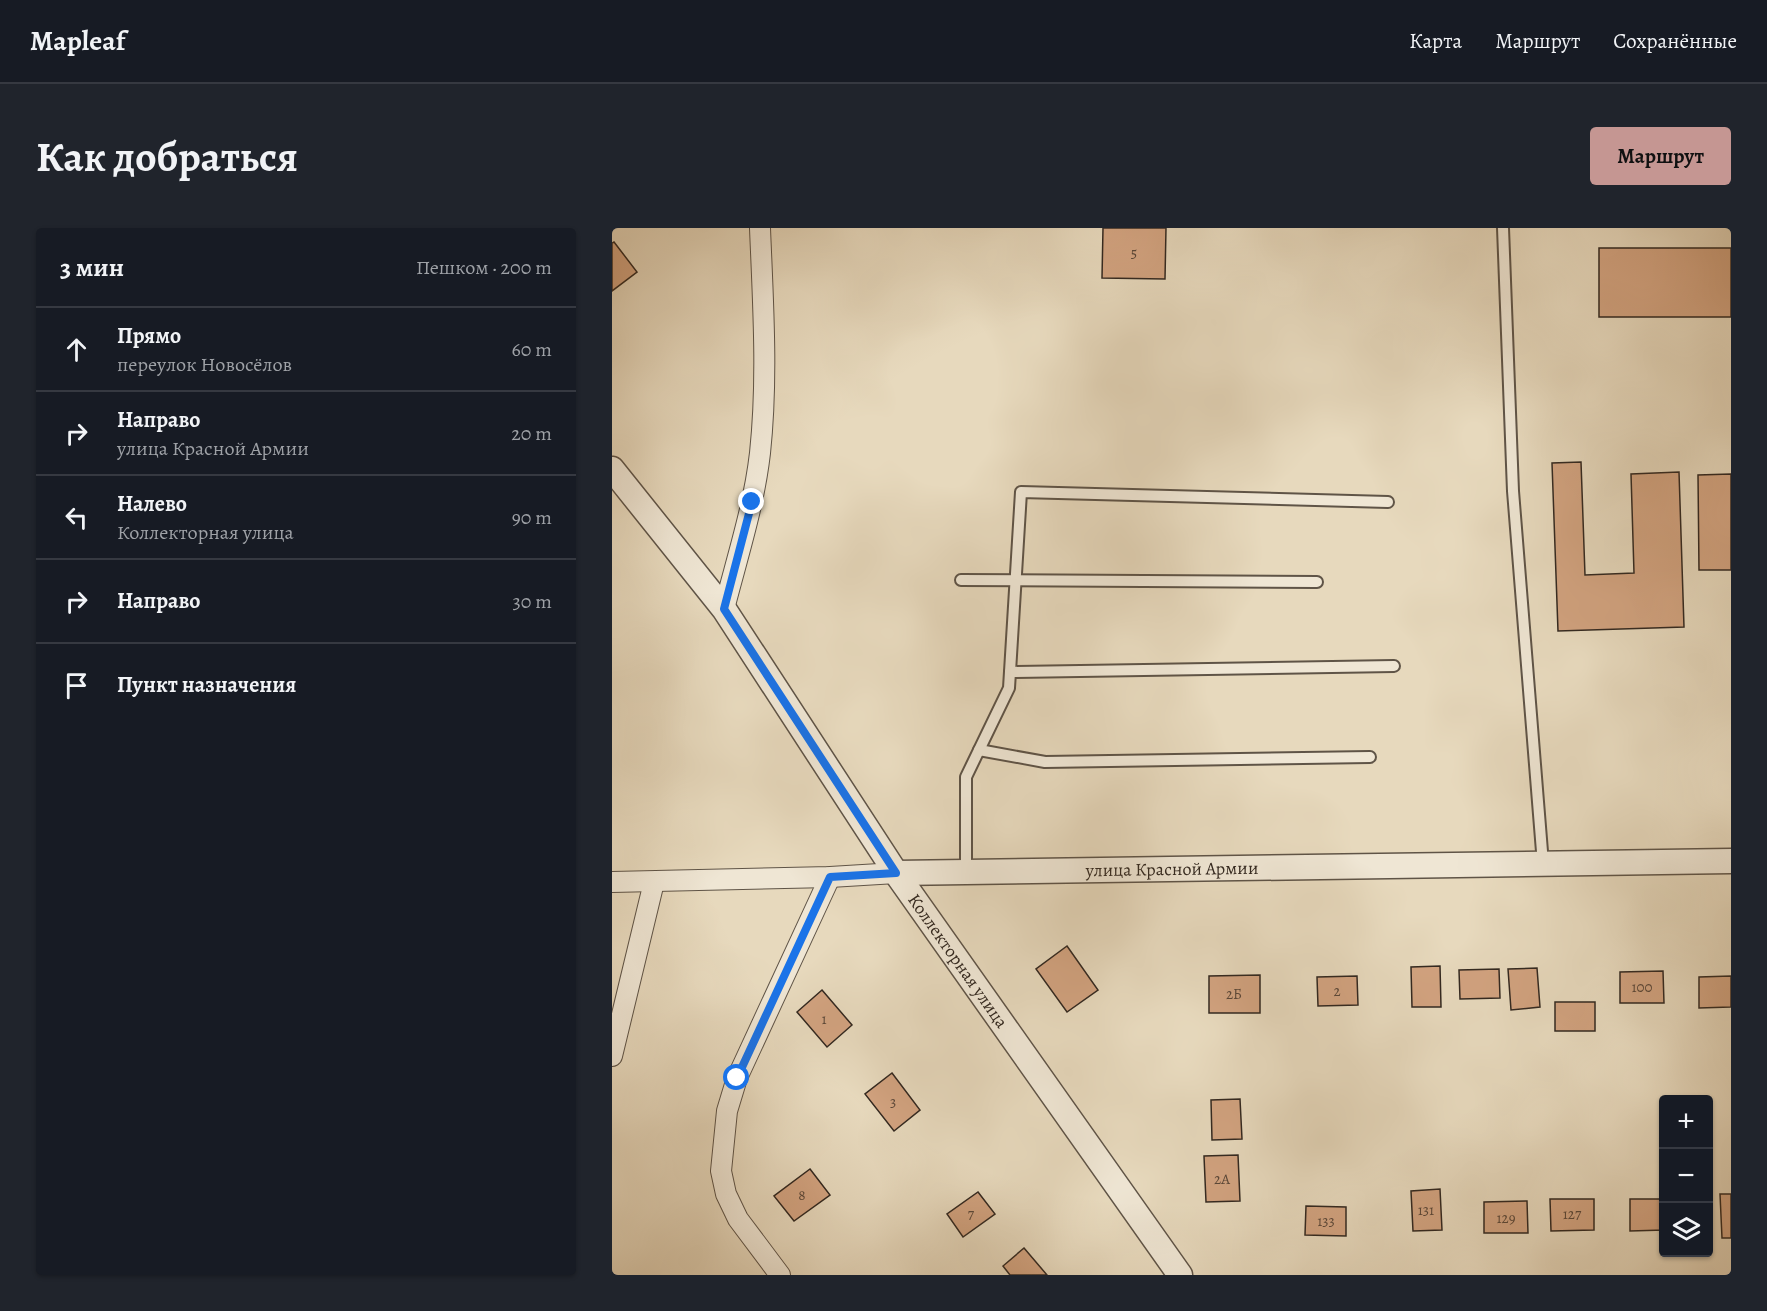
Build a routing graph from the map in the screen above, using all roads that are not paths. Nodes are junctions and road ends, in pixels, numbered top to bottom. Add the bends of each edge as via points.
1 (760, 228) edge
2 (1503, 228) edge
3 (612, 469) edge
4 (1388, 502) dead end
5 (961, 580) dead end
6 (1016, 580) junction
7 (1317, 582) dead end
8 (724, 609) junction
9 (1394, 666) dead end
10 (1010, 672) junction
11 (979, 750) junction
12 (1370, 758) dead end
13 (1731, 861) edge
14 (1544, 864) junction
15 (966, 872) junction
16 (896, 873) junction
17 (830, 877) junction
18 (612, 882) edge
19 (654, 882) junction
20 (612, 1056) edge
21 (780, 1275) edge
22 (1180, 1275) edge

1 - 8 street via 766,353 760,455
2 - 14 lane via 1512,491
3 - 8 street, Коллекторная улица
4 - 6 lane via 1021,492
5 - 6 lane
6 - 7 lane
6 - 10 lane
8 - 16 street, Коллекторная улица
9 - 10 lane
10 - 11 lane via 1010,688
11 - 12 lane via 1045,762
11 - 15 lane via 966,777
13 - 14 street, улица Красной Армии
14 - 15 street, улица Красной Армии
15 - 16 street, улица Красной Армии
16 - 17 street, улица Красной Армии
16 - 22 street, Коллекторная улица
17 - 19 street, улица Красной Армии
17 - 21 street via 737,1078 727,1111 721,1172 726,1194 738,1219
18 - 19 street, улица Красной Армии
19 - 20 street

